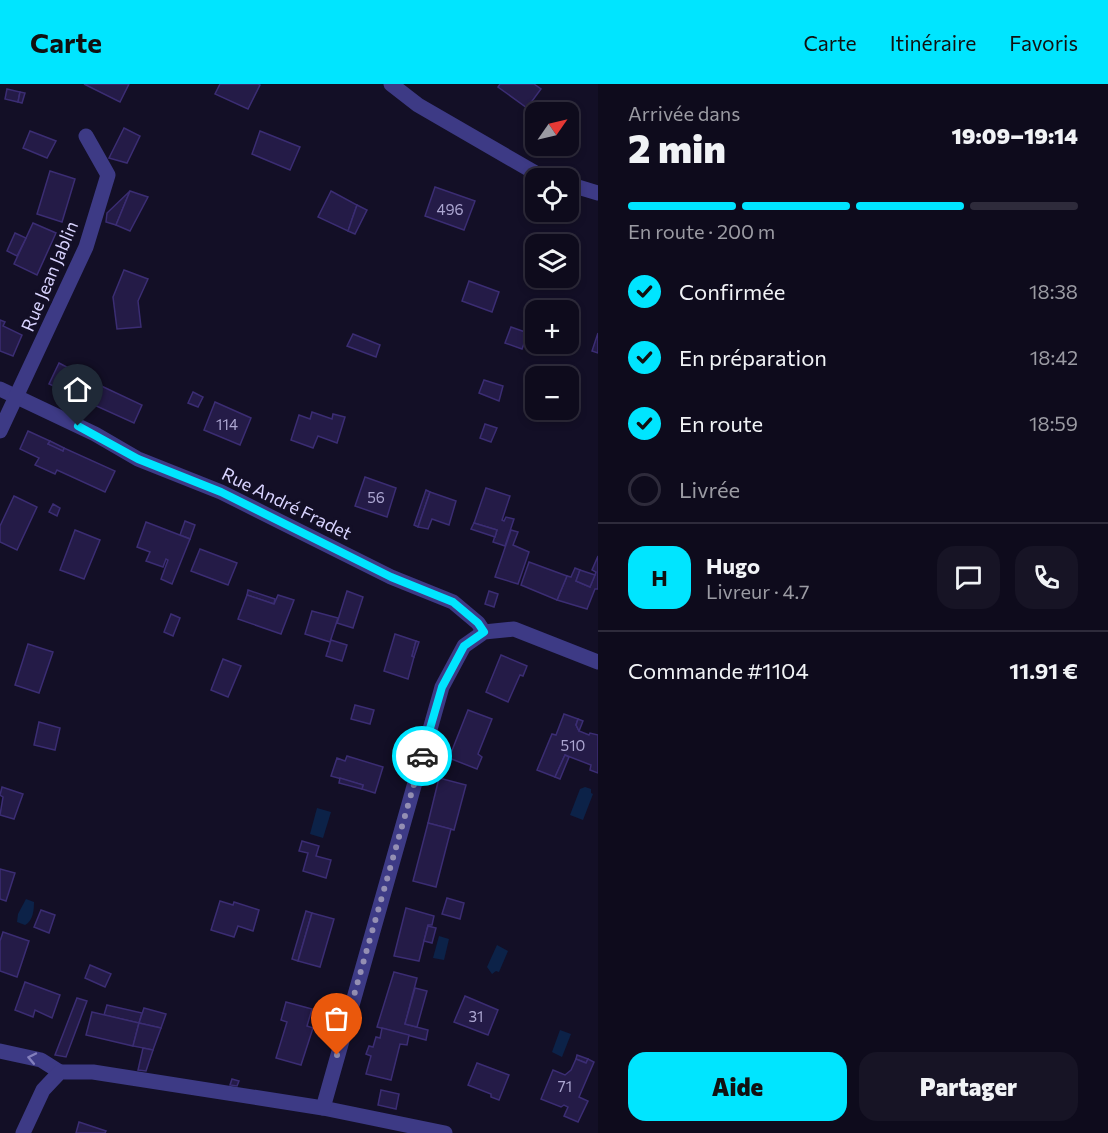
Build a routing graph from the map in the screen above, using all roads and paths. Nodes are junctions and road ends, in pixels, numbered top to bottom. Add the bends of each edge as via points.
1 (392, 84) edge
2 (87, 136) dead end
3 (527, 168) edge
4 (579, 187) edge
5 (598, 193) edge
6 (0, 389) edge
7 (16, 396) junction
8 (0, 431) edge
9 (484, 632) junction
10 (598, 662) edge
11 (0, 1051) edge
12 (60, 1072) junction
13 (323, 1108) junction
14 (23, 1133) edge
15 (445, 1133) edge

1 - 3 street via 418,105
2 - 7 street, Rue Jean Jablin via 108,175 86,247
4 - 5 street
6 - 7 street, Rue André Fradet
7 - 8 street, Rue Jean Jablin
7 - 9 street, Rue André Fradet via 138,459 221,492 391,577 453,602
9 - 10 street via 514,629
9 - 13 street via 464,646 442,687
12 -> 11 street via 42,1060
12 - 13 street via 93,1072
12 - 14 street via 43,1090
13 - 15 street

